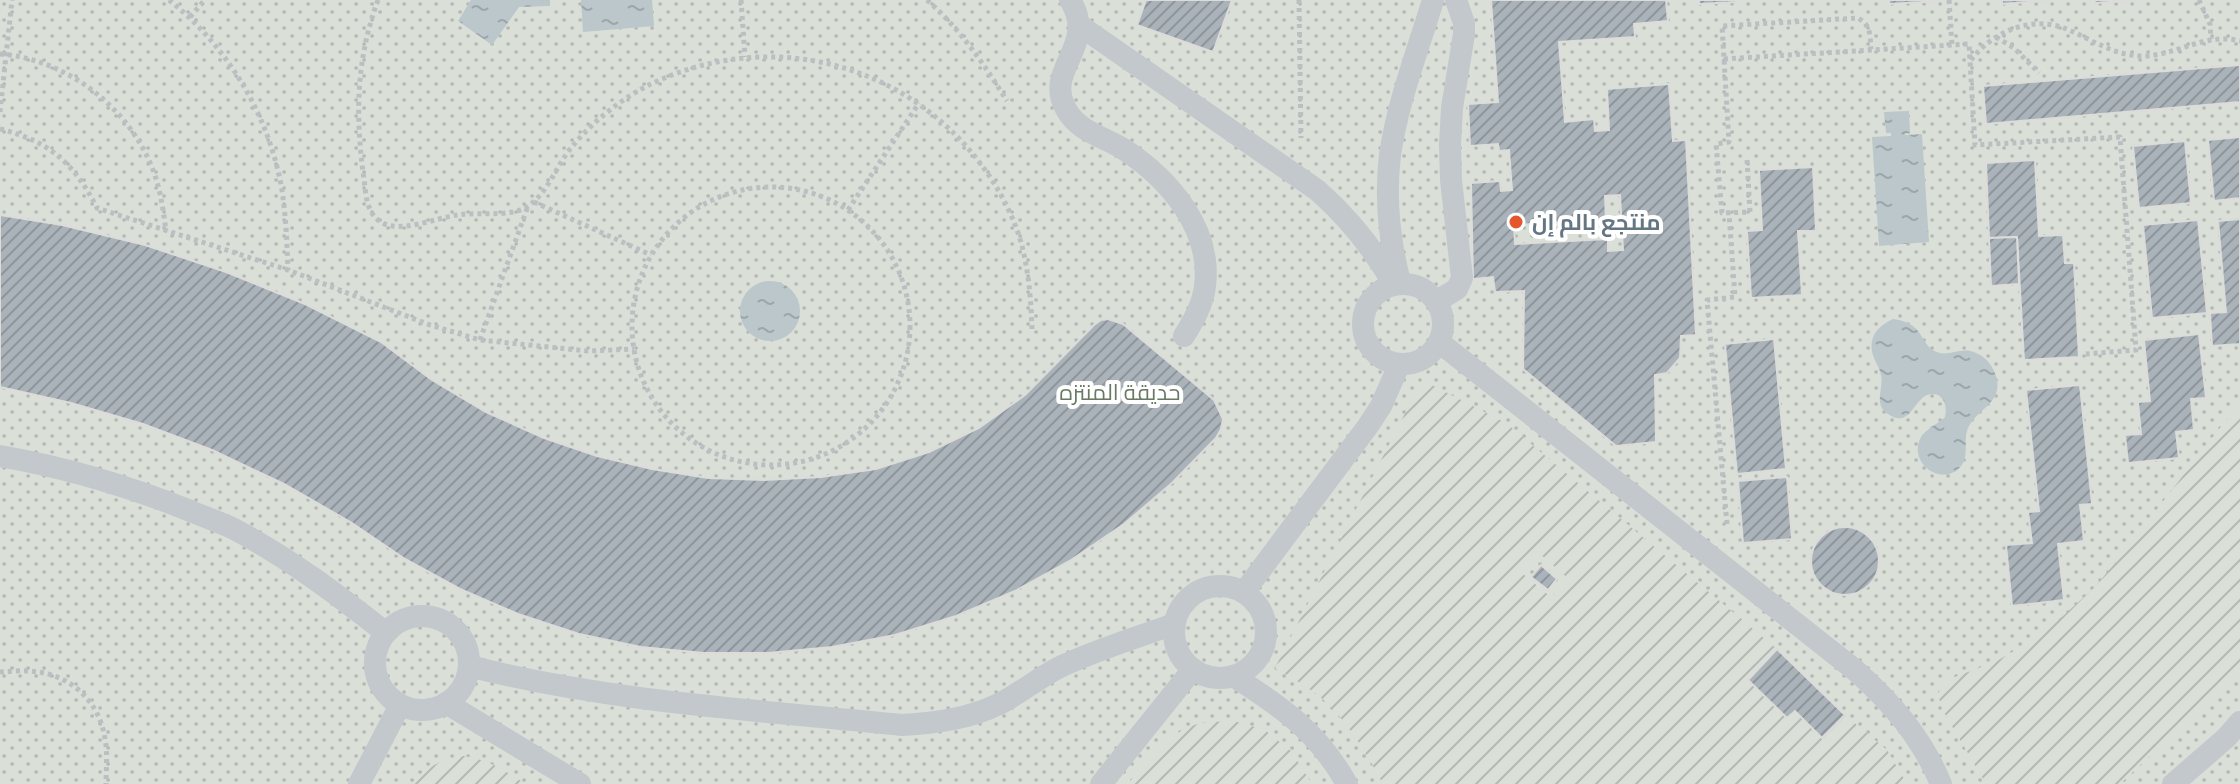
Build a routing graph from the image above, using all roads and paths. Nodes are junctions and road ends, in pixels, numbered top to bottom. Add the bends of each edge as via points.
1 (12, 0) edge
2 (169, 0) edge
3 (205, 0) edge
4 (378, 0) edge
5 (741, 0) edge
6 (927, 0) edge
7 (1070, 0) edge
8 (1299, 0) edge
9 (1433, 0) edge
10 (1456, 0) edge
11 (1949, 0) edge
12 (2199, 0) edge
13 (190, 17) junction
14 (1079, 25) junction
15 (1995, 37) junction
16 (2211, 39) junction
17 (2240, 41) edge
18 (1952, 45) junction
19 (1871, 50) junction
20 (3, 54) edge
21 (745, 57) junction
22 (1724, 59) junction
23 (1970, 61) junction
24 (2039, 73) dead end
25 (1007, 101) dead end
26 (919, 103) junction
27 (0, 112) edge
28 (0, 129) edge
29 (1747, 160) dead end
30 (1301, 179) junction
31 (531, 204) junction
32 (848, 210) junction
33 (1729, 213) junction
34 (166, 231) junction
35 (651, 255) junction
36 (288, 270) junction
37 (1397, 284) junction
38 (1437, 301) junction
39 (1032, 329) dead end
40 (1184, 336) dead end
41 (480, 340) junction
42 (1439, 342) junction
43 (634, 349) junction
44 (2086, 354) dead end
45 (1399, 365) junction
46 (0, 456) edge
47 (1727, 524) dead end
48 (1244, 592) junction
49 (1174, 624) junction
50 (386, 633) junction
51 (469, 666) junction
52 (1193, 669) junction
53 (0, 672) edge
54 (1233, 676) junction
55 (446, 703) junction
56 (400, 705) junction
57 (2240, 722) edge
58 (106, 784) edge
59 (359, 784) edge
60 (580, 784) edge
61 (1101, 784) edge
62 (1347, 784) edge
63 (1941, 784) edge
64 (2173, 784) edge

1 - 20 path
2 - 13 path
3 - 13 path
4 - 31 path via 358,94 358,138 370,211 391,227 404,227 460,214 518,211
5 - 21 path
6 - 25 path via 962,35
7 - 14 lane
8 - 30 path
9 - 37 lane via 1390,154 1388,220
10 - 38 lane via 1464,34 1450,144 1462,278 1457,289
11 - 18 path
12 - 16 path
13 - 36 path via 239,78 273,152 282,189
14 - 30 lane
14 - 40 lane via 1078,41 1059,81 1065,108 1083,128 1147,166 1169,187 1200,235 1205,287
15 - 16 path via 2012,28 2047,24 2119,53 2142,56
15 - 23 path
15 - 24 path
16 - 17 path
18 - 19 path
18 - 23 path via 1969,44
19 - 22 path
19 - 22 path via 1868,28 1858,18 1794,21 1722,26
20 - 27 path
20 - 34 path via 69,74 117,111 150,163
21 - 26 path via 782,57 854,70
21 - 31 path via 696,67 650,85 608,112 571,147
22 - 33 path via 1729,142 1716,144 1722,213
23 - 44 path via 1975,145 2120,137 2136,350
26 - 32 path
26 - 39 path via 982,164 1005,202 1031,286
28 - 34 path via 20,133 58,155 97,208
29 - 33 path via 1750,212
30 - 37 lane via 1340,210
31 - 35 path
31 - 41 path
32 - 35 path via 788,188 724,195 695,209
32 - 43 path via 891,258 904,287 909,330 898,383 881,410 832,452 770,466 738,462 708,450 681,433 659,409
33 - 47 path via 1735,297 1707,300
34 - 36 path
35 - 43 path via 632,317
36 - 41 path
37 - 38 lane via 1415,285
37 - 45 lane via 1371,300 1363,326 1374,352
38 - 42 lane via 1444,329
41 - 43 path via 588,351
42 - 45 lane via 1423,360
42 - 63 lane via 1855,670 1901,715
45 - 48 lane via 1374,416
46 - 50 lane via 142,492 232,528 337,594
48 - 49 lane via 1209,586 1181,607
48 - 54 lane via 1265,620 1265,638 1260,654
49 - 51 lane via 1057,669 1000,704 936,723 902,725 576,690
49 - 52 lane via 1181,657
50 - 51 lane via 399,622 432,617 459,634
50 - 56 lane via 379,644 376,672 380,685
51 - 55 lane via 462,687
52 - 54 lane via 1205,676
52 - 61 lane
53 - 58 path via 38,671 77,687 102,722
54 - 62 lane via 1307,728
55 - 56 lane via 415,710
55 - 60 lane
56 - 59 lane
57 - 64 lane

